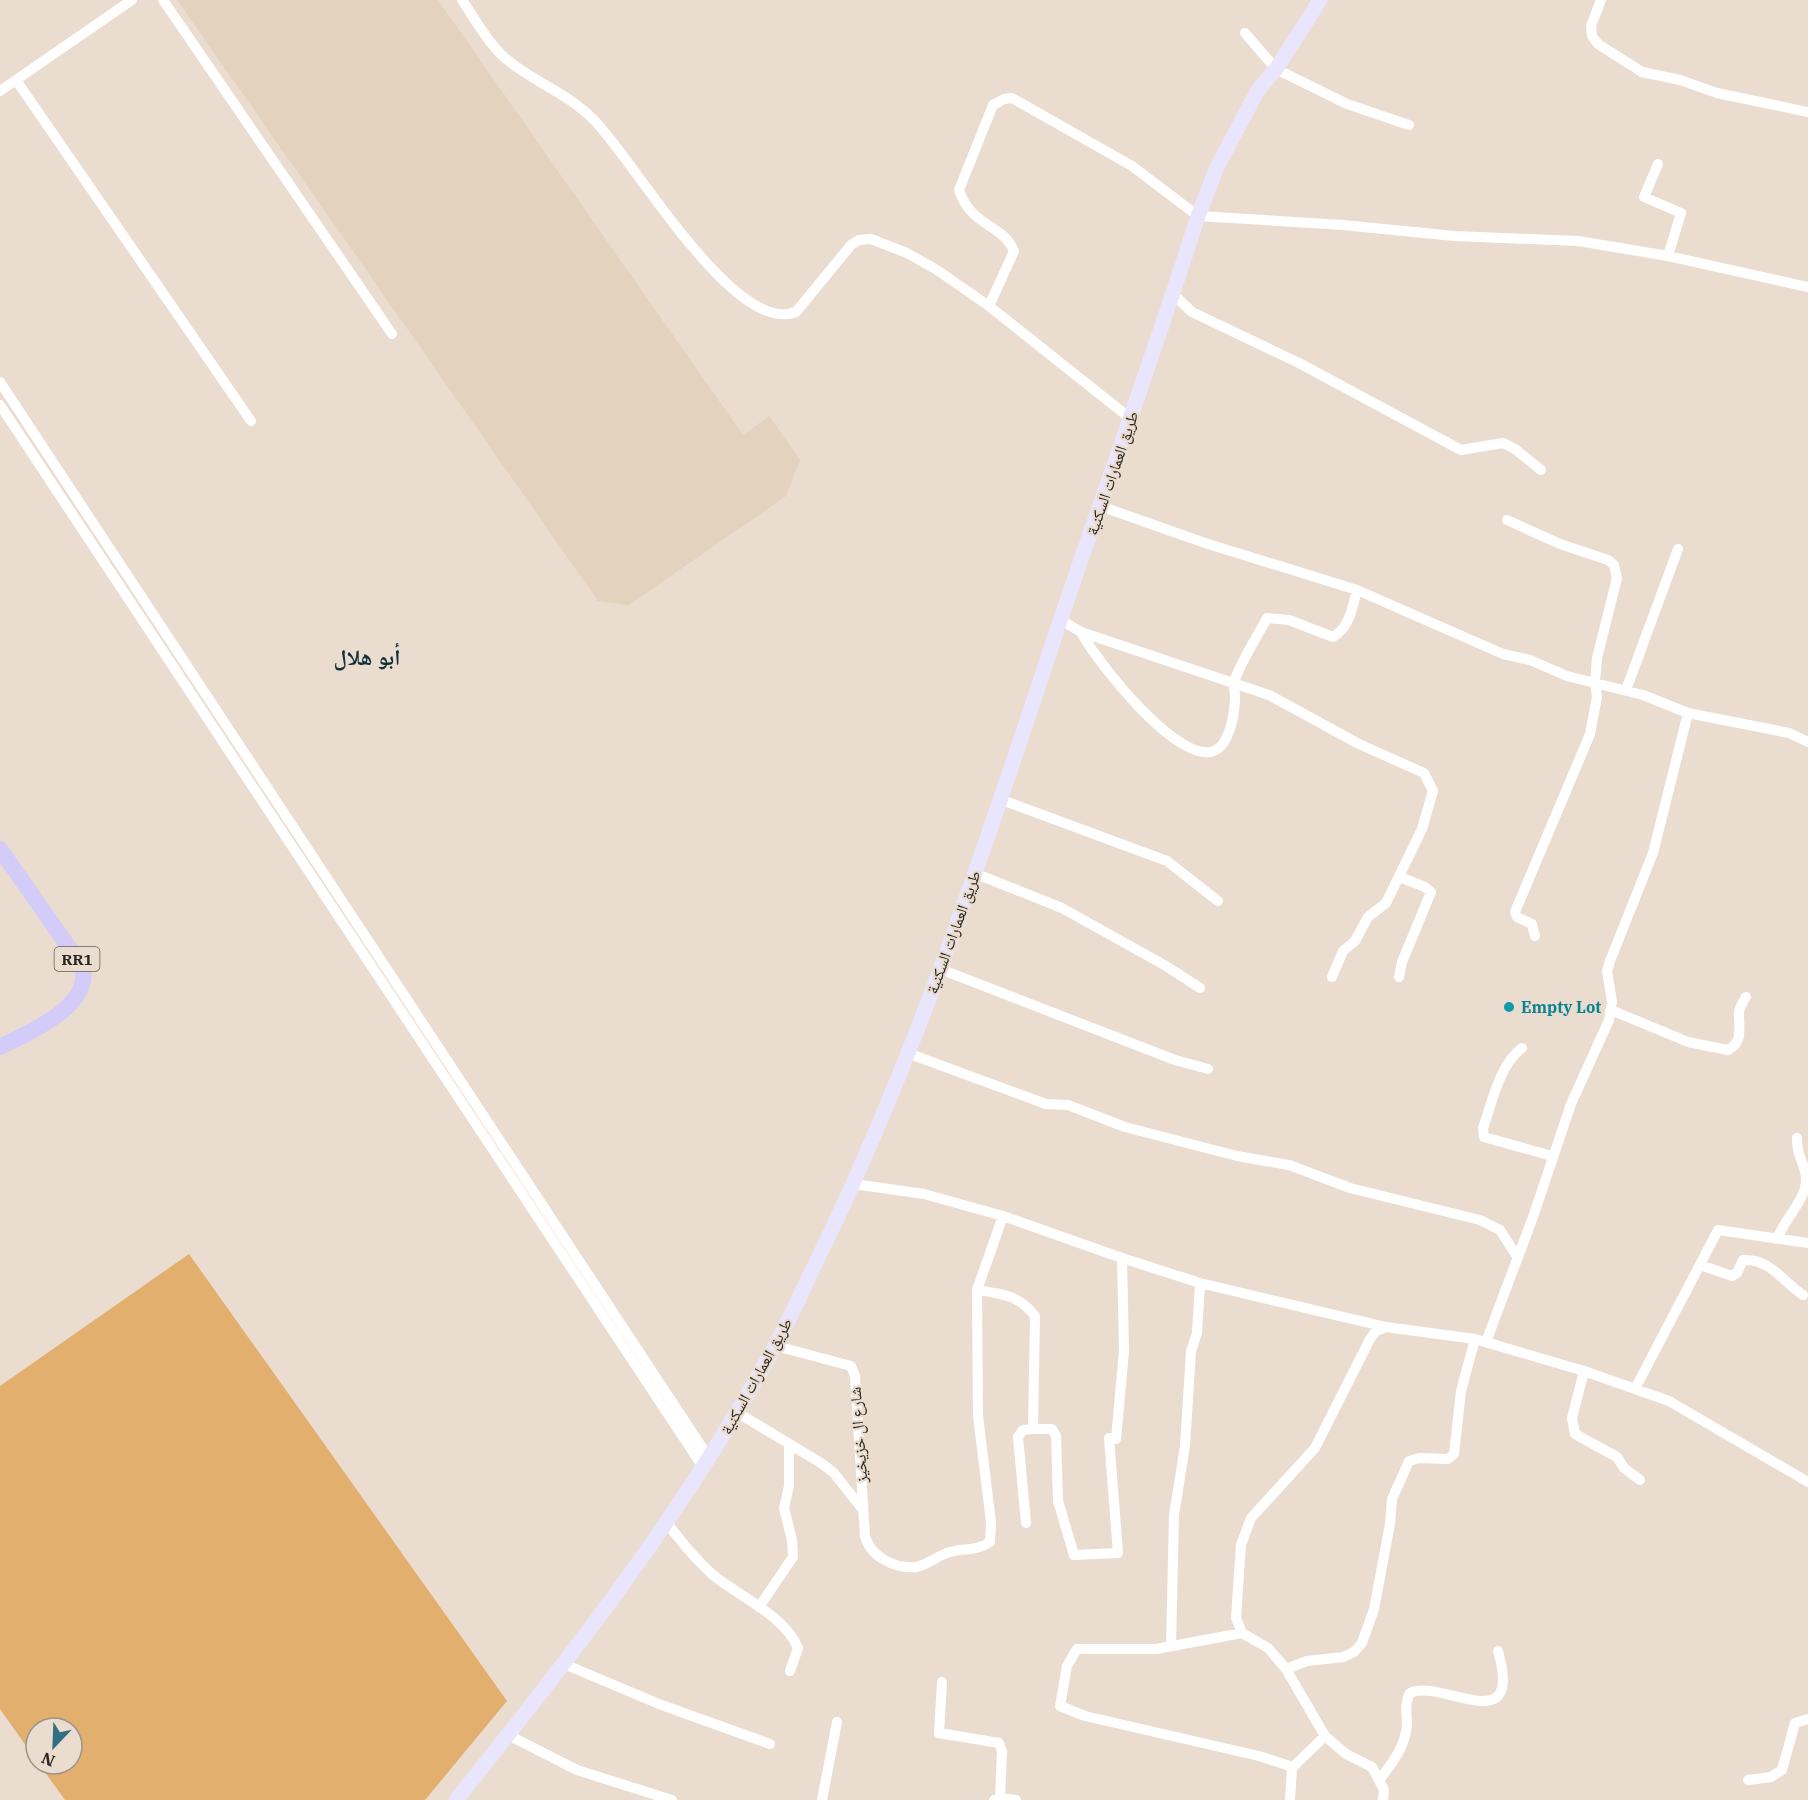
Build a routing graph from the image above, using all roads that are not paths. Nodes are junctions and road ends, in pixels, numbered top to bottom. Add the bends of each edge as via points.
1 (132, 0) edge
2 (163, 0) edge
3 (462, 0) edge
4 (1320, 0) edge
5 (1601, 0) edge
6 (1245, 33) dead end
7 (1276, 69) junction
8 (16, 80) junction
9 (0, 91) edge
10 (1808, 112) edge
11 (1409, 125) dead end
12 (1658, 164) dead end
13 (1198, 216) junction
14 (1668, 256) junction
15 (1808, 287) edge
16 (1173, 294) junction
17 (989, 306) junction
18 (392, 334) dead end
19 (0, 382) edge
20 (0, 405) edge
21 (1131, 419) junction
22 (251, 421) dead end
23 (1540, 470) dead end
24 (1100, 506) junction
25 (1507, 520) dead end
26 (1678, 549) dead end
27 (1357, 590) junction
28 (1061, 620) junction
29 (1081, 632) junction
30 (1234, 682) junction
31 (1594, 682) junction
32 (1626, 690) junction
33 (1688, 712) junction
34 (1808, 741) edge
35 (1002, 800) junction
36 (0, 849) edge
37 (974, 873) junction
38 (1400, 877) junction
39 (1218, 901) dead end
40 (1535, 936) dead end
41 (940, 969) junction
42 (1332, 977) dead end
43 (1399, 977) dead end
44 (1200, 988) dead end
45 (1746, 997) dead end
46 (1611, 1010) junction
47 (0, 1047) edge
48 (1522, 1048) dead end
49 (910, 1054) junction
50 (1208, 1069) dead end
51 (1797, 1138) dead end
52 (1552, 1156) junction
53 (854, 1184) junction
54 (1003, 1216) junction
55 (1777, 1239) junction
56 (1808, 1244) edge
57 (1122, 1258) junction
58 (1518, 1258) junction
59 (1700, 1265) junction
60 (1200, 1283) junction
61 (977, 1290) junction
62 (1803, 1295) dead end
63 (1386, 1327) junction
64 (1475, 1339) junction
65 (1486, 1342) junction
66 (776, 1346) junction
67 (1584, 1371) junction
68 (1636, 1388) junction
69 (738, 1413) junction
70 (1033, 1429) junction
71 (789, 1444) junction
72 (706, 1463) junction
73 (1640, 1480) dead end
74 (1808, 1482) edge
75 (863, 1510) junction
76 (666, 1522) junction
77 (1026, 1523) dead end
78 (759, 1607) junction
79 (1242, 1633) junction
80 (1171, 1646) junction
81 (1498, 1651) dead end
82 (564, 1664) junction
83 (1286, 1669) junction
84 (790, 1671) dead end
85 (942, 1682) dead end
86 (1808, 1719) edge
87 (837, 1722) dead end
88 (508, 1735) junction
89 (1325, 1736) junction
90 (770, 1744) dead end
91 (1293, 1767) junction
92 (1380, 1779) junction
93 (1748, 1780) dead end
94 (997, 1799) edge
95 (456, 1800) edge
96 (672, 1800) edge
97 (822, 1800) edge
98 (1016, 1800) edge
99 (1290, 1800) edge
100 (1383, 1800) edge

1 - 8 street
2 - 18 street
3 - 17 street via 503,56 569,98 602,128 708,267 756,308 778,315 796,312 851,245 871,239 908,253
4 - 7 main road, طريق العمارات السكنية
5 - 10 street via 1591,26 1592,36 1642,72
6 - 7 street
7 - 11 street via 1347,104
7 - 13 main road, طريق العمارات السكنية via 1258,90 1236,130
8 - 9 street
8 - 22 street
12 - 14 street via 1644,197 1681,213
13 - 14 street via 1454,236 1578,241
13 - 16 main road, طريق العمارات السكنية
13 - 17 street via 1132,166 1012,98 1004,99 993,105 960,190 964,205 974,217 1009,240 1014,251
14 - 15 street
16 - 21 main road, طريق العمارات السكنية
16 - 23 street via 1192,312 1299,363 1461,450 1503,444
17 - 21 street
19 - 72 street
20 - 72 street
21 - 24 main road, طريق العمارات السكنية
24 - 27 street
24 - 28 main road, طريق العمارات السكنية
25 - 31 street via 1614,565 1617,578
26 - 32 street
27 - 30 street via 1343,632 1333,637 1289,620 1267,618
27 - 31 street via 1503,654
28 - 29 street
28 - 35 main road, طريق العمارات السكنية
29 - 30 street
29 - 30 street via 1099,660 1155,722 1192,749 1214,750 1224,741 1234,707
30 - 38 street via 1269,695 1359,744 1424,773 1433,791 1422,829
31 - 32 street
31 - 40 street via 1597,697 1590,734 1515,912 1534,927
32 - 33 street
33 - 34 street via 1789,733
33 - 46 street via 1653,853 1607,971
35 - 37 main road, طريق العمارات السكنية
35 - 39 street via 1167,861
36 - 47 main road, RR1 via 82,966 85,976 75,1000
37 - 41 main road, طريق العمارات السكنية
37 - 44 street via 1062,908
38 - 42 street via 1386,903 1368,917 1358,938 1342,951
38 - 43 street via 1431,892
41 - 49 main road, طريق العمارات السكنية
41 - 50 street via 1175,1060
45 - 46 street via 1739,1013 1739,1036 1735,1046 1728,1050 1688,1042
46 - 52 street
48 - 52 street via 1511,1056 1506,1067 1483,1128 1484,1137
49 - 53 main road, طريق العمارات السكنية
49 - 58 street via 1046,1104 1068,1105 1125,1127 1289,1166 1350,1188 1480,1220 1500,1230
51 - 55 street via 1797,1154 1806,1176 1805,1191
52 - 58 street
53 - 54 street via 924,1194
53 - 66 main road, طريق العمارات السكنية
54 - 57 street
54 - 61 street
55 - 56 street
55 - 59 street via 1718,1230
57 - 60 street
57 - 70 street via 1122,1379 1116,1439 1109,1438 1118,1553 1074,1555 1058,1501 1056,1436 1052,1430
58 - 65 street
59 - 62 street via 1732,1276 1743,1260 1749,1260 1773,1268
59 - 68 street
60 - 63 street
60 - 80 street via 1185,1446 1174,1515
61 - 70 street via 1010,1294 1026,1304 1035,1316
61 - 75 street via 978,1416 990,1542 971,1550 947,1552 915,1567 899,1565 876,1556 868,1546
63 - 64 street
63 - 79 street via 1370,1339 1315,1448 1251,1518 1241,1545 1236,1618
64 - 65 street
64 - 83 street via 1461,1391 1454,1454 1448,1459 1409,1461 1393,1495 1374,1610 1362,1643 1343,1657 1306,1661
65 - 67 street
66 - 69 main road, طريق العمارات السكنية
66 - 75 street, شارع ال خزيخيز via 850,1366 855,1376
67 - 68 street
67 - 73 street via 1572,1418 1575,1434 1617,1457
68 - 74 street via 1669,1401
69 - 71 street
69 - 72 main road, طريق العمارات السكنية
70 - 77 street via 1023,1430 1018,1437
71 - 75 street via 834,1473
71 - 78 street via 789,1486 784,1508 793,1557
72 - 76 main road, طريق العمارات السكنية
76 - 78 street via 690,1553
76 - 82 main road, طريق العمارات السكنية
78 - 84 street via 796,1642 798,1648
79 - 80 street
79 - 83 street via 1268,1648
80 - 91 street via 1077,1649 1067,1666 1060,1706 1085,1716
81 - 92 street via 1504,1679 1502,1689 1490,1700 1473,1701 1427,1690 1410,1693 1403,1742 1398,1756
82 - 88 main road, طريق العمارات السكنية
82 - 90 street
83 - 89 street
85 - 94 street via 939,1733 999,1743 1002,1752
86 - 93 street via 1799,1720 1793,1727 1782,1770 1775,1776
87 - 97 street
88 - 95 main road, طريق العمارات السكنية
88 - 96 street via 577,1770
89 - 91 street
89 - 92 street via 1346,1754 1372,1767
91 - 99 street
92 - 100 street
94 - 98 street

